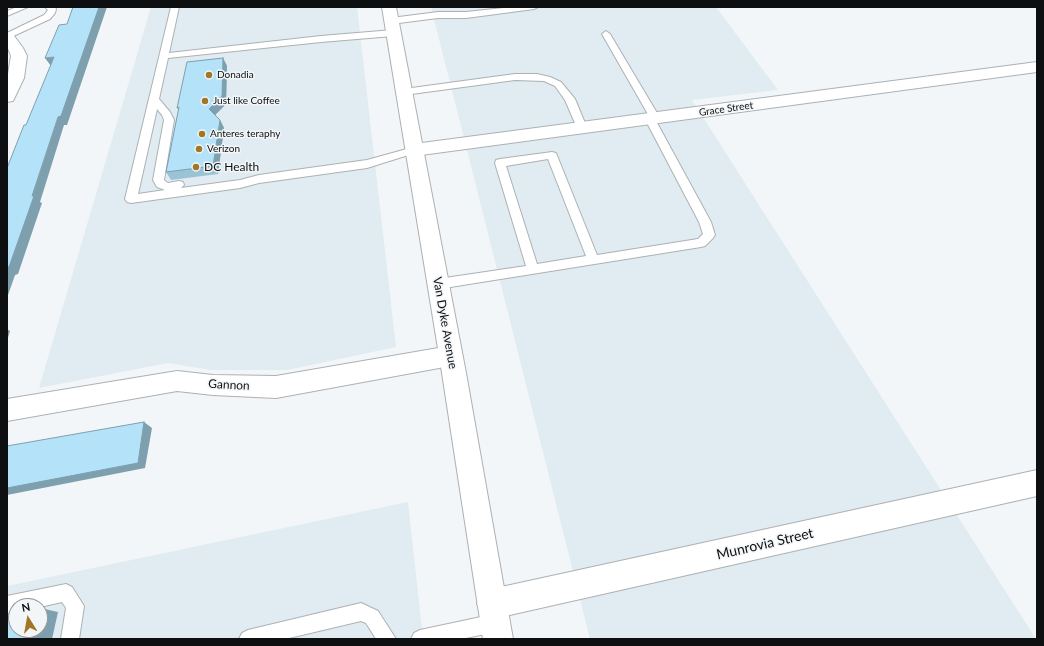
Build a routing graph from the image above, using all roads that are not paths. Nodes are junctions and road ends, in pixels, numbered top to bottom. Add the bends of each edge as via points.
1 (24, 7) edge
2 (48, 7) edge
3 (175, 7) edge
4 (534, 7) edge
5 (442, 11) edge
6 (7, 14) edge
7 (391, 20) edge
8 (606, 34) dead end
9 (7, 36) edge
10 (164, 56) junction
11 (1037, 67) edge
12 (404, 92) junction
13 (7, 97) edge
14 (154, 100) junction
15 (653, 118) junction
16 (582, 128) junction
17 (414, 150) junction
18 (259, 179) junction
19 (594, 260) junction
20 (533, 270) junction
21 (438, 284) junction
22 (450, 356) junction
23 (7, 410) edge
24 (1037, 483) edge
25 (7, 605) edge
26 (495, 622) edge
27 (70, 639) edge
28 (248, 639) edge
29 (387, 639) edge
30 (420, 639) edge

1 - 6 lane
2 - 9 lane via 52,9 47,17
3 - 10 lane
4 - 5 lane via 466,15
5 - 7 lane
7 - 10 lane via 322,39
7 - 12 street, Van Dyke Avenue
8 - 15 lane
9 - 13 street via 19,56 16,78
10 - 14 lane
11 - 15 street, Grace Street
12 - 16 lane via 515,78 547,79 558,84 570,99
12 - 17 street, Van Dyke Avenue
14 - 18 lane via 170,120 158,180 161,184 167,187 230,178
14 - 18 lane via 131,199 240,184
15 - 16 street, Grace Street
15 - 19 lane via 709,234 701,243
16 - 17 street, Grace Street
17 - 18 lane via 367,164
17 - 21 street, Van Dyke Avenue
19 - 20 lane
19 - 20 lane via 552,156 500,163
20 - 21 lane
21 - 22 street, Van Dyke Avenue
22 - 23 street, Gannon via 276,387 177,381
22 - 26 street, Van Dyke Avenue
24 - 26 street, Munrovia Street
25 - 27 lane via 66,593 76,606
26 - 30 lane
28 - 29 lane via 361,612 372,617

